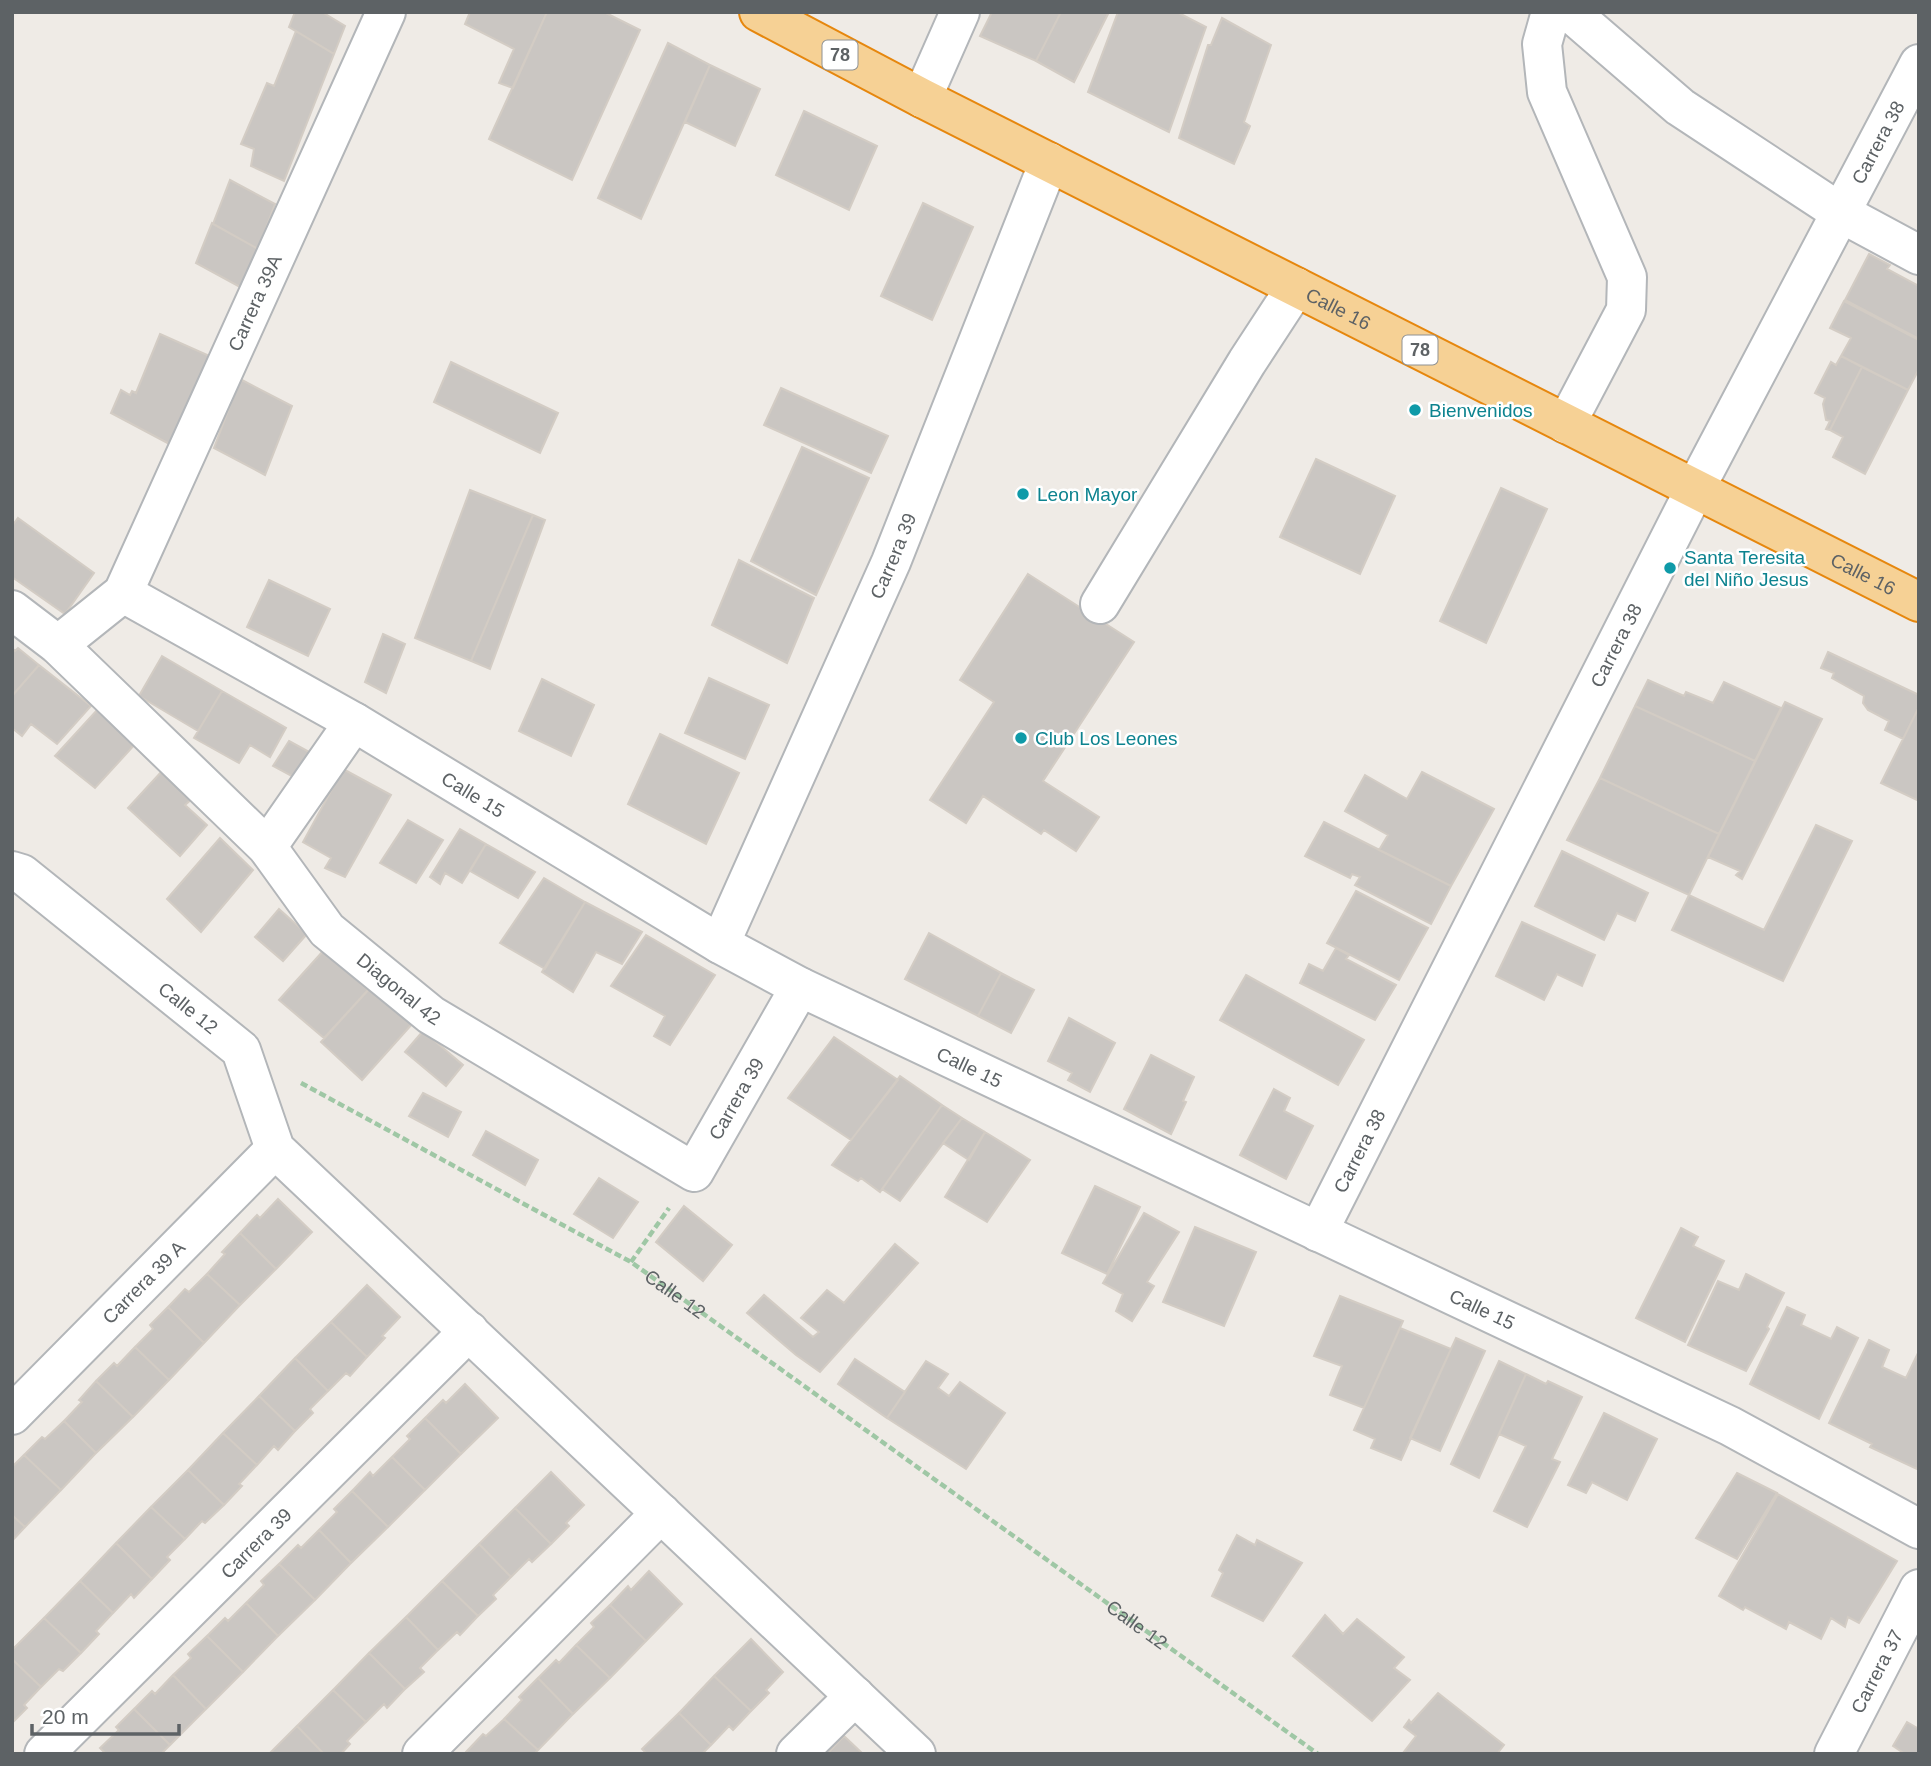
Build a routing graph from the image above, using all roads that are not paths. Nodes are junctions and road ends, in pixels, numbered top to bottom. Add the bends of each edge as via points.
1 (386, 12) edge
2 (759, 12) edge
3 (960, 12) edge
4 (1551, 12) edge
5 (1570, 12) edge
6 (1919, 64) edge
7 (922, 97) junction
8 (1049, 162) junction
9 (1840, 213) junction
10 (1919, 255) edge
11 (1296, 287) junction
12 (1566, 424) junction
13 (1695, 489) junction
14 (123, 593) junction
15 (1919, 602) edge
16 (1100, 604) dead end
17 (12, 610) edge
18 (58, 645) junction
19 (354, 722) junction
20 (267, 847) junction
21 (12, 871) edge
22 (720, 944) junction
23 (800, 987) junction
24 (275, 1149) junction
25 (694, 1172) joint
26 (1318, 1232) junction
27 (469, 1331) junction
28 (12, 1415) edge
29 (661, 1513) junction
30 (1919, 1528) edge
31 (1919, 1590) edge
32 (855, 1696) junction
33 (44, 1754) edge
34 (422, 1754) edge
35 (796, 1754) edge
36 (916, 1754) edge
37 (1834, 1754) edge

1 - 14 street, Carrera 39A
2 - 7 highway, Calle 16 / 78
3 - 7 street
4 - 12 street via 1542,44 1547,92 1627,277 1626,310
5 - 9 street via 1680,107
6 - 9 street, Carrera 38
7 - 8 highway, Calle 16 / 78
8 - 11 highway, Calle 16 / 78
8 - 22 street, Carrera 39 via 891,562
9 - 10 street
9 - 13 street, Carrera 38
11 - 12 highway, Calle 16 / 78
11 - 16 street
12 - 13 highway, Calle 16 / 78
13 - 15 highway, Calle 16 / 78
13 - 26 street, Carrera 38
14 - 18 street
14 - 19 street, Calle 15
17 - 18 street
18 - 20 street
19 - 20 street
19 - 22 street, Calle 15
20 - 25 street, Diagonal 42 via 327,930 431,1015
21 - 24 street, Calle 12 via 22,874 241,1050
22 - 23 street, Calle 15
23 - 25 street, Carrera 39
23 - 26 street, Calle 15
24 - 27 street
24 - 28 street, Carrera 39 A
26 - 30 street, Calle 15 via 1730,1426
27 - 29 street
27 - 33 street, Carrera 39
29 - 32 street
29 - 34 street
31 - 37 street, Carrera 37
32 - 35 street
32 - 36 street

